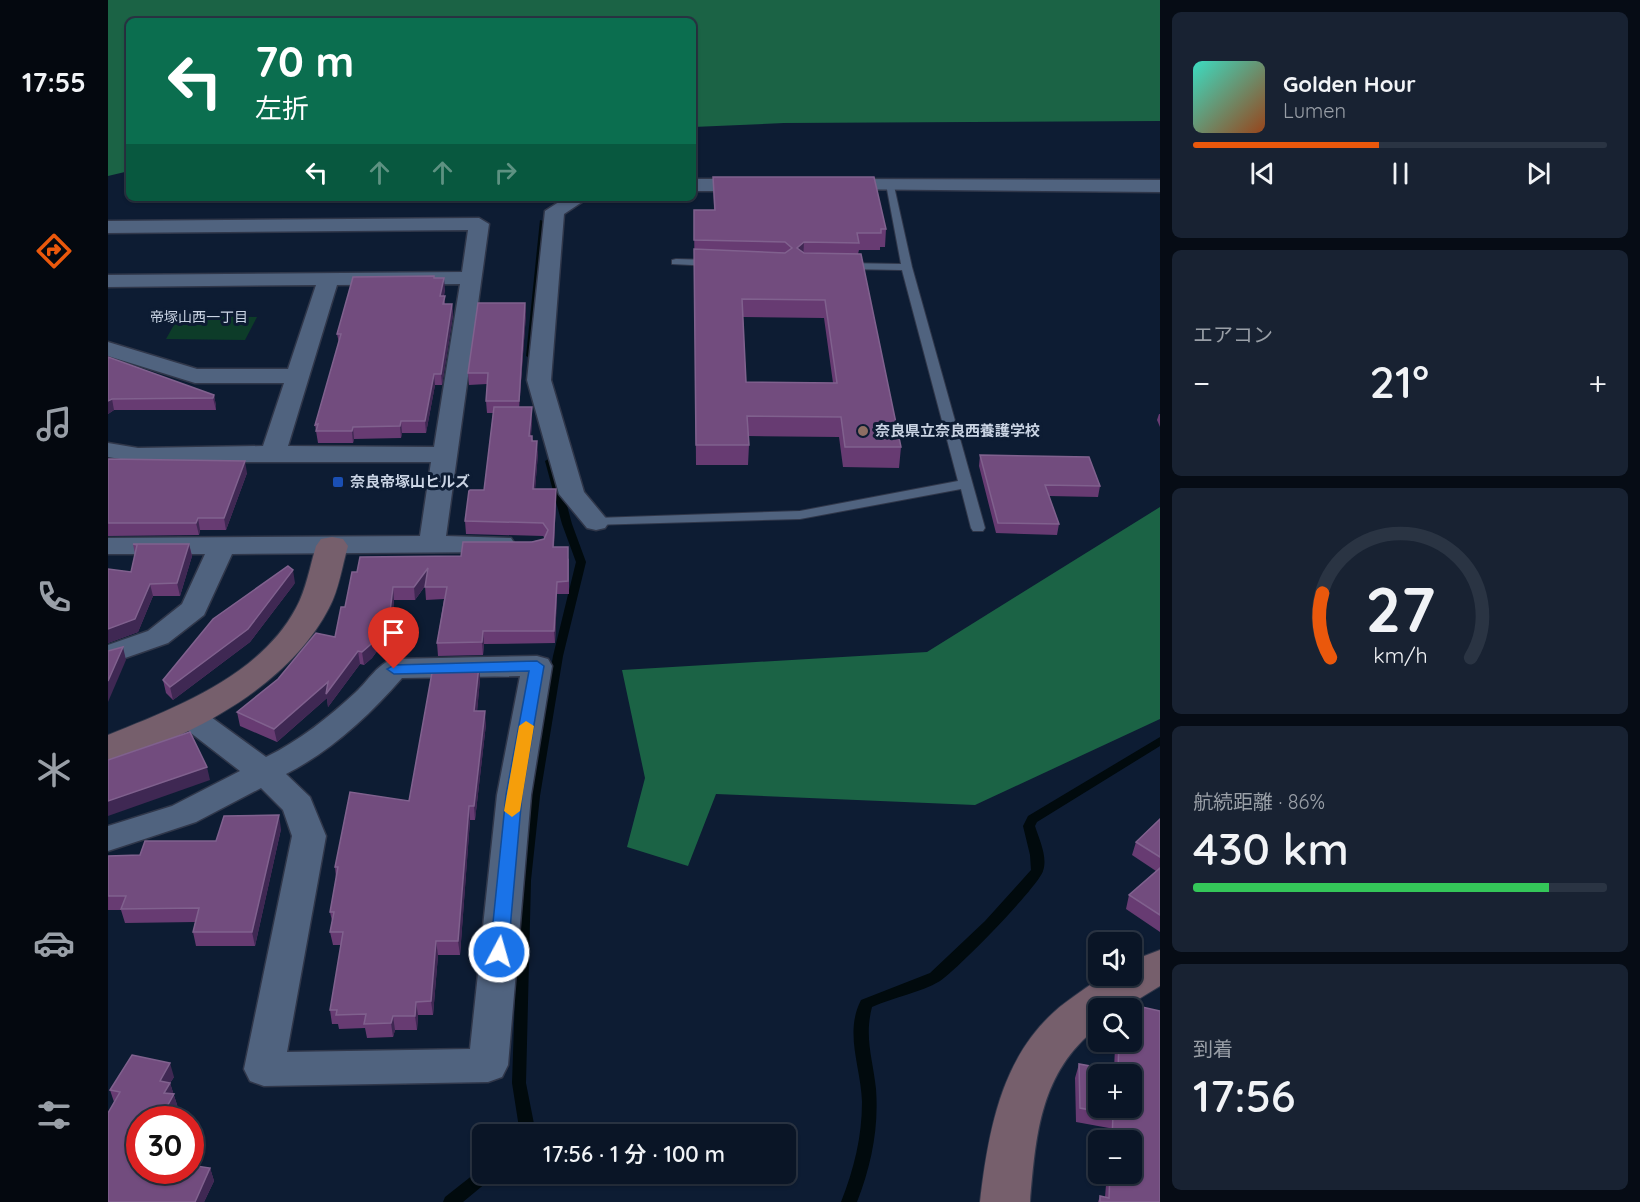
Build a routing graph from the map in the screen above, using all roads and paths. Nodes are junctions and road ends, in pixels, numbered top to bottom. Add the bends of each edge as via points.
1 (696, 185) edge
2 (774, 185) edge
3 (820, 185) edge
4 (889, 186) junction
5 (1160, 186) edge
6 (573, 201) edge
7 (108, 226) edge
8 (676, 262) dead end
9 (724, 263) edge
10 (838, 266) edge
11 (907, 267) junction
12 (472, 278) junction
13 (328, 280) junction
14 (108, 281) edge
15 (108, 349) edge
16 (297, 376) junction
17 (108, 450) edge
18 (273, 453) junction
19 (445, 454) junction
20 (964, 484) junction
21 (596, 522) joint
22 (978, 528) dead end
23 (432, 543) junction
24 (522, 544) edge
25 (108, 546) edge
26 (222, 546) junction
27 (332, 546) junction
28 (108, 655) edge
29 (189, 716) junction
30 (108, 749) edge
31 (265, 773) junction
32 (108, 839) edge
33 (1160, 967) edge
34 (1005, 1202) edge

1 - 2 street
3 - 4 street
4 - 5 street
4 - 11 lane
6 - 21 street via 555,211 539,380 572,494
7 - 12 street via 479,224
8 - 9 lane
10 - 11 lane
11 - 20 lane
12 - 13 street
12 - 19 street
13 - 14 street
13 - 16 street
15 - 16 street via 195,376
16 - 18 street
17 - 18 street via 138,455
18 - 19 street
19 - 23 street
20 - 21 lane via 800,515
20 - 22 lane
23 - 24 street
23 - 27 street
25 - 26 street
26 - 27 street
26 - 28 street via 194,609 158,637
27 - 29 street via 314,606 293,640 252,677
29 - 30 street
29 - 31 street
31 - 31 street via 298,805 309,836 264,1069 488,1065 514,795 537,666 394,669 367,699 303,752
31 - 32 street via 184,814
33 - 34 street via 1079,1013 1035,1064 1017,1110

